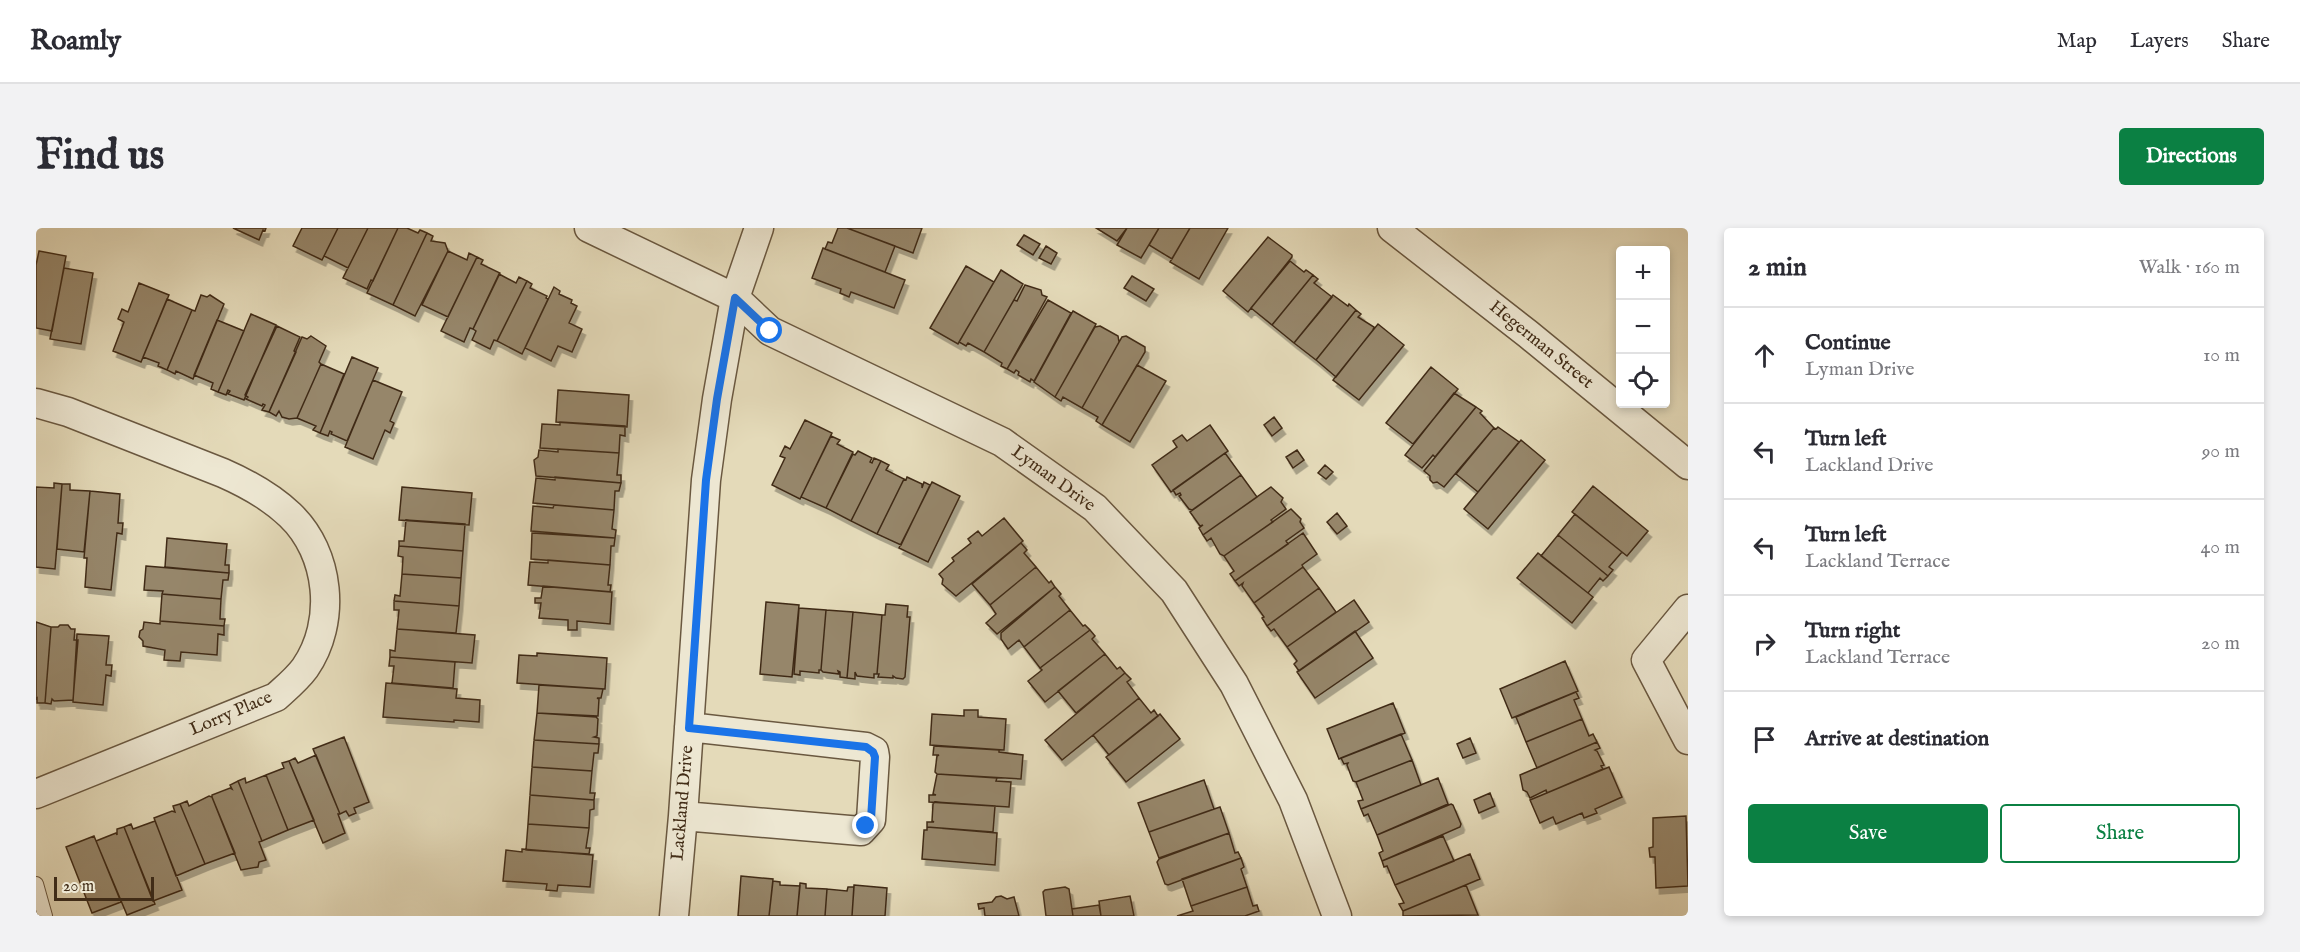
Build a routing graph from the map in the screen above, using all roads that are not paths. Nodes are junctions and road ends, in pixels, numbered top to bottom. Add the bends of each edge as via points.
1 (589, 228) edge
2 (759, 228) edge
3 (1392, 228) edge
4 (735, 298) junction
5 (36, 403) edge
6 (1688, 465) edge
7 (1688, 609) edge
8 (689, 728) junction
9 (1688, 740) edge
10 (36, 794) edge
11 (683, 816) junction
12 (36, 884) edge
13 (45, 916) edge
14 (674, 916) edge
15 (1337, 916) edge

1 - 4 street, Lyman Drive
2 - 4 street, Lackland Drive
3 - 6 street, Hegerman Street
4 - 8 street, Lackland Drive via 706,480
4 - 15 street, Lyman Drive via 770,331 1002,442 1095,508 1174,591 1234,684 1293,801
5 - 10 street, Lorry Place via 68,412 249,485 272,499 307,535 325,580 322,627 315,650 305,668 276,697
7 - 9 street via 1646,660
8 - 11 street, Lackland Drive
8 - 11 street via 866,747 875,757 871,819 861,831
11 - 14 street, Lackland Drive
12 - 13 lane

